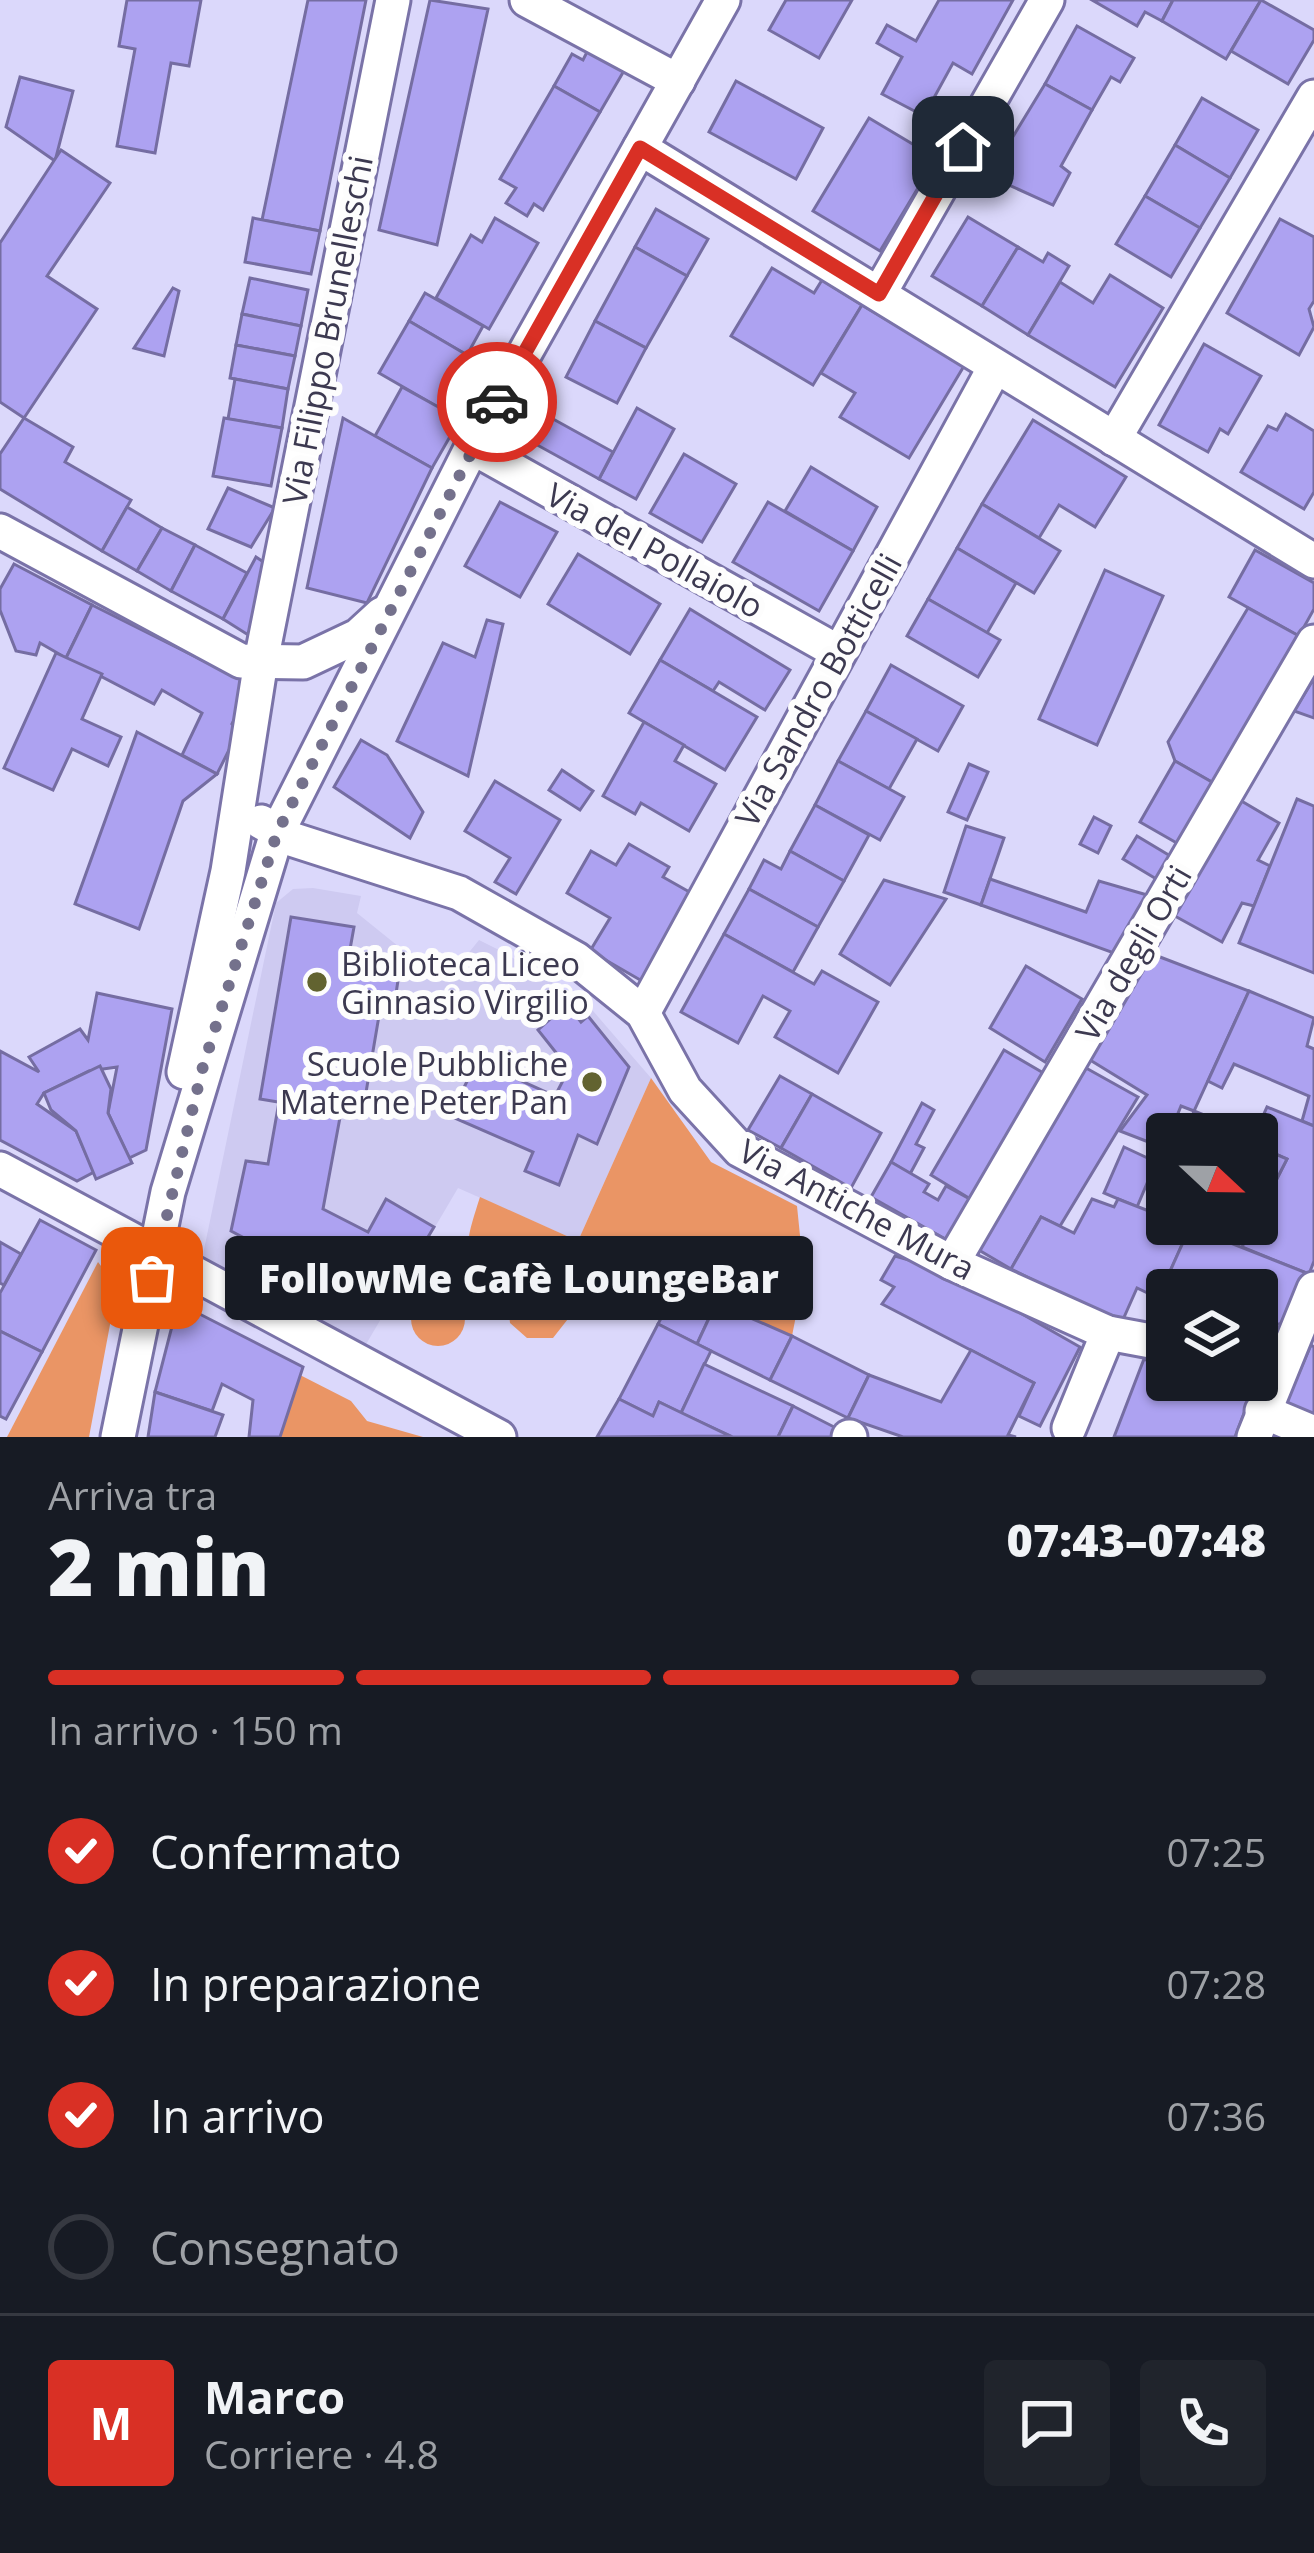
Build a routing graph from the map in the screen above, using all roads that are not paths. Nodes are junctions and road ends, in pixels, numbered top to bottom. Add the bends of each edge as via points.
1 (393, 0) edge
2 (527, 0) edge
3 (723, 0) edge
4 (1047, 0) edge
5 (678, 81) junction
6 (1314, 97) edge
7 (640, 148) junction
8 (879, 294) junction
9 (994, 367) junction
10 (1114, 439) junction
11 (472, 447) junction
12 (0, 532) edge
13 (1314, 560) edge
14 (392, 604) junction
15 (1314, 643) edge
16 (838, 652) junction
17 (262, 661) junction
18 (238, 805) junction
19 (273, 846) junction
20 (228, 871) junction
21 (643, 1013) junction
22 (202, 1070) junction
23 (0, 1168) edge
24 (168, 1192) junction
25 (157, 1252) junction
26 (952, 1263) junction
27 (1312, 1302) edge
28 (1108, 1333) junction
29 (1146, 1340) edge
30 (1278, 1351) edge
31 (1071, 1424) dead end
32 (1258, 1424) edge
33 (1314, 1433) edge
34 (118, 1437) edge
35 (499, 1437) edge

1 - 17 street, Via Filippo Brunelleschi
2 - 5 street
3 - 5 street
4 - 8 street
5 - 7 street
6 - 10 street
7 - 8 street
7 - 11 street
8 - 9 street
9 - 10 street
9 - 16 street, Via Sandro Botticelli
10 - 13 street
11 - 14 street
11 - 16 street, Via del Pollaiolo
12 - 17 street via 241,662
14 - 17 street via 333,651 303,662
14 - 19 street
15 - 26 street, Via degli Orti
16 - 21 street, Via Sandro Botticelli
17 - 18 street, Via Filippo Brunelleschi
18 - 19 street, Via Antiche Mura
18 - 20 street, Via Filippo Brunelleschi
19 - 20 street
19 - 21 street, Via Antiche Mura via 459,893 575,959
19 - 22 street
20 - 22 street
20 - 24 street via 193,1014
21 - 26 street, Via Antiche Mura via 685,1090 740,1150
22 - 24 street
23 - 25 street
24 - 25 street
25 - 34 street
25 - 35 street
26 - 28 street, Via Antiche Mura
27 - 30 street
28 - 29 street, Via Antiche Mura
28 - 31 street
32 - 33 street

